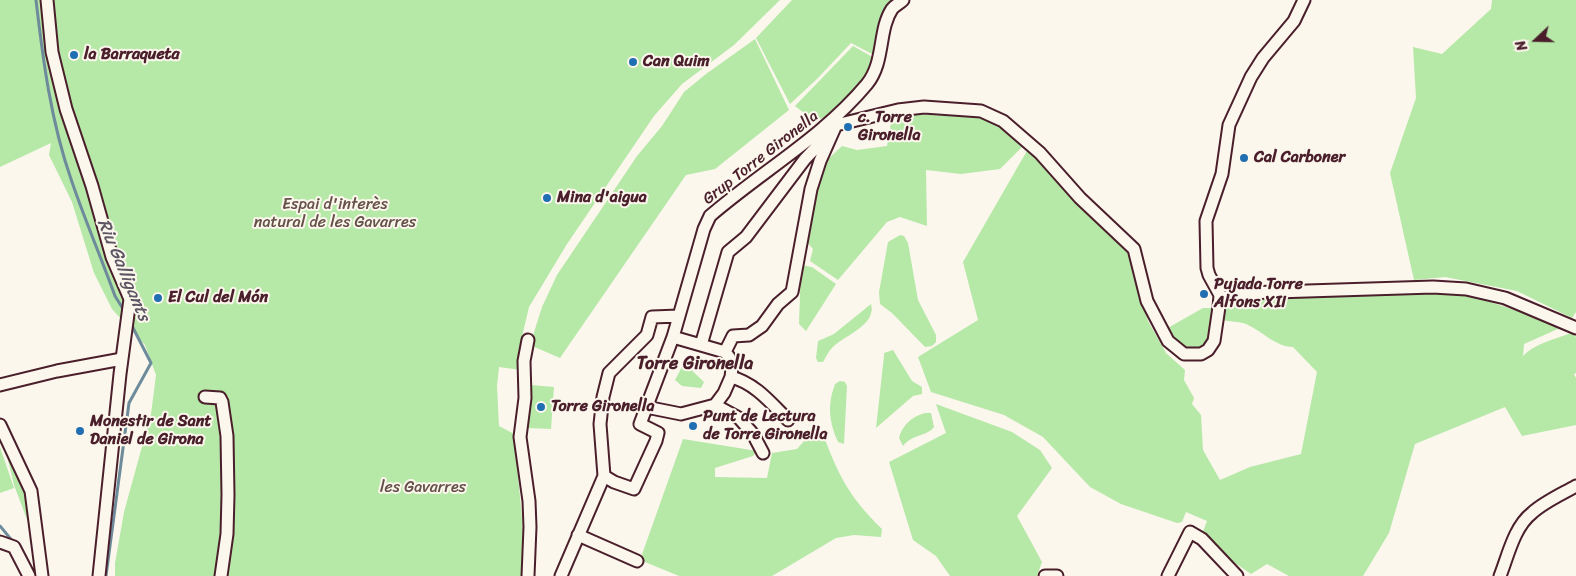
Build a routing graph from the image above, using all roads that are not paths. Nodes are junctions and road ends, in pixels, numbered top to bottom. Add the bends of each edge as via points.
1 (48, 0) edge
2 (903, 0) edge
3 (1304, 0) edge
4 (834, 123) junction
5 (1220, 300) junction
6 (678, 316) junction
7 (1576, 328) edge
8 (673, 337) junction
9 (528, 340) dead end
10 (701, 345) junction
11 (725, 352) junction
12 (122, 354) junction
13 (731, 377) junction
14 (0, 385) edge
15 (205, 397) dead end
16 (715, 405) junction
17 (646, 407) junction
18 (788, 420) dead end
19 (0, 425) edge
20 (763, 453) dead end
21 (604, 476) junction
22 (1576, 486) edge
23 (578, 535) junction
24 (0, 542) edge
25 (637, 561) dead end
26 (566, 574) edge
27 (29, 576) edge
28 (42, 576) edge
29 (99, 576) edge
30 (221, 576) edge
31 (528, 576) edge
32 (1045, 576) edge
33 (1058, 576) edge
34 (1168, 576) edge
35 (1237, 576) edge
36 (1500, 576) edge

1 - 12 street via 52,52 66,109 112,257 130,300
2 - 4 street via 888,15 880,57 872,77
3 - 5 street via 1294,21 1255,71 1229,125 1222,174 1206,222 1207,268
4 - 5 street via 910,108 963,110 992,115 1021,136 1094,213 1134,249 1147,301 1162,332 1176,349 1196,356 1208,350 1214,341
4 - 6 street, Grup Torre Gironella via 753,180 710,216
4 - 10 street, Grup Torre Gironella via 746,237 728,252
4 - 11 street, Grup Torre Gironella via 811,189 792,292 778,304 762,326 749,335 733,336
5 - 7 street via 1244,293 1454,288 1504,298
6 - 8 street, Grup Torre Gironella
6 - 21 street via 652,317 647,335 609,373 600,424
8 - 10 street
8 - 17 street, Grup Torre Gironella
9 - 31 street via 520,437 529,502
10 - 11 street
11 - 13 street via 732,368
12 - 14 street
12 - 29 street
13 - 16 street
13 - 18 street via 760,392
15 - 30 street via 220,398 227,436 227,534
16 - 17 street via 681,414
16 - 20 street via 739,418
17 - 21 street, Grup Torre Gironella via 640,424 658,433 634,489
19 - 28 street via 32,491
21 - 23 street
22 - 36 street via 1526,518
23 - 25 street
23 - 26 street
24 - 27 street via 14,547
32 - 33 street
34 - 35 street via 1190,532 1200,537

